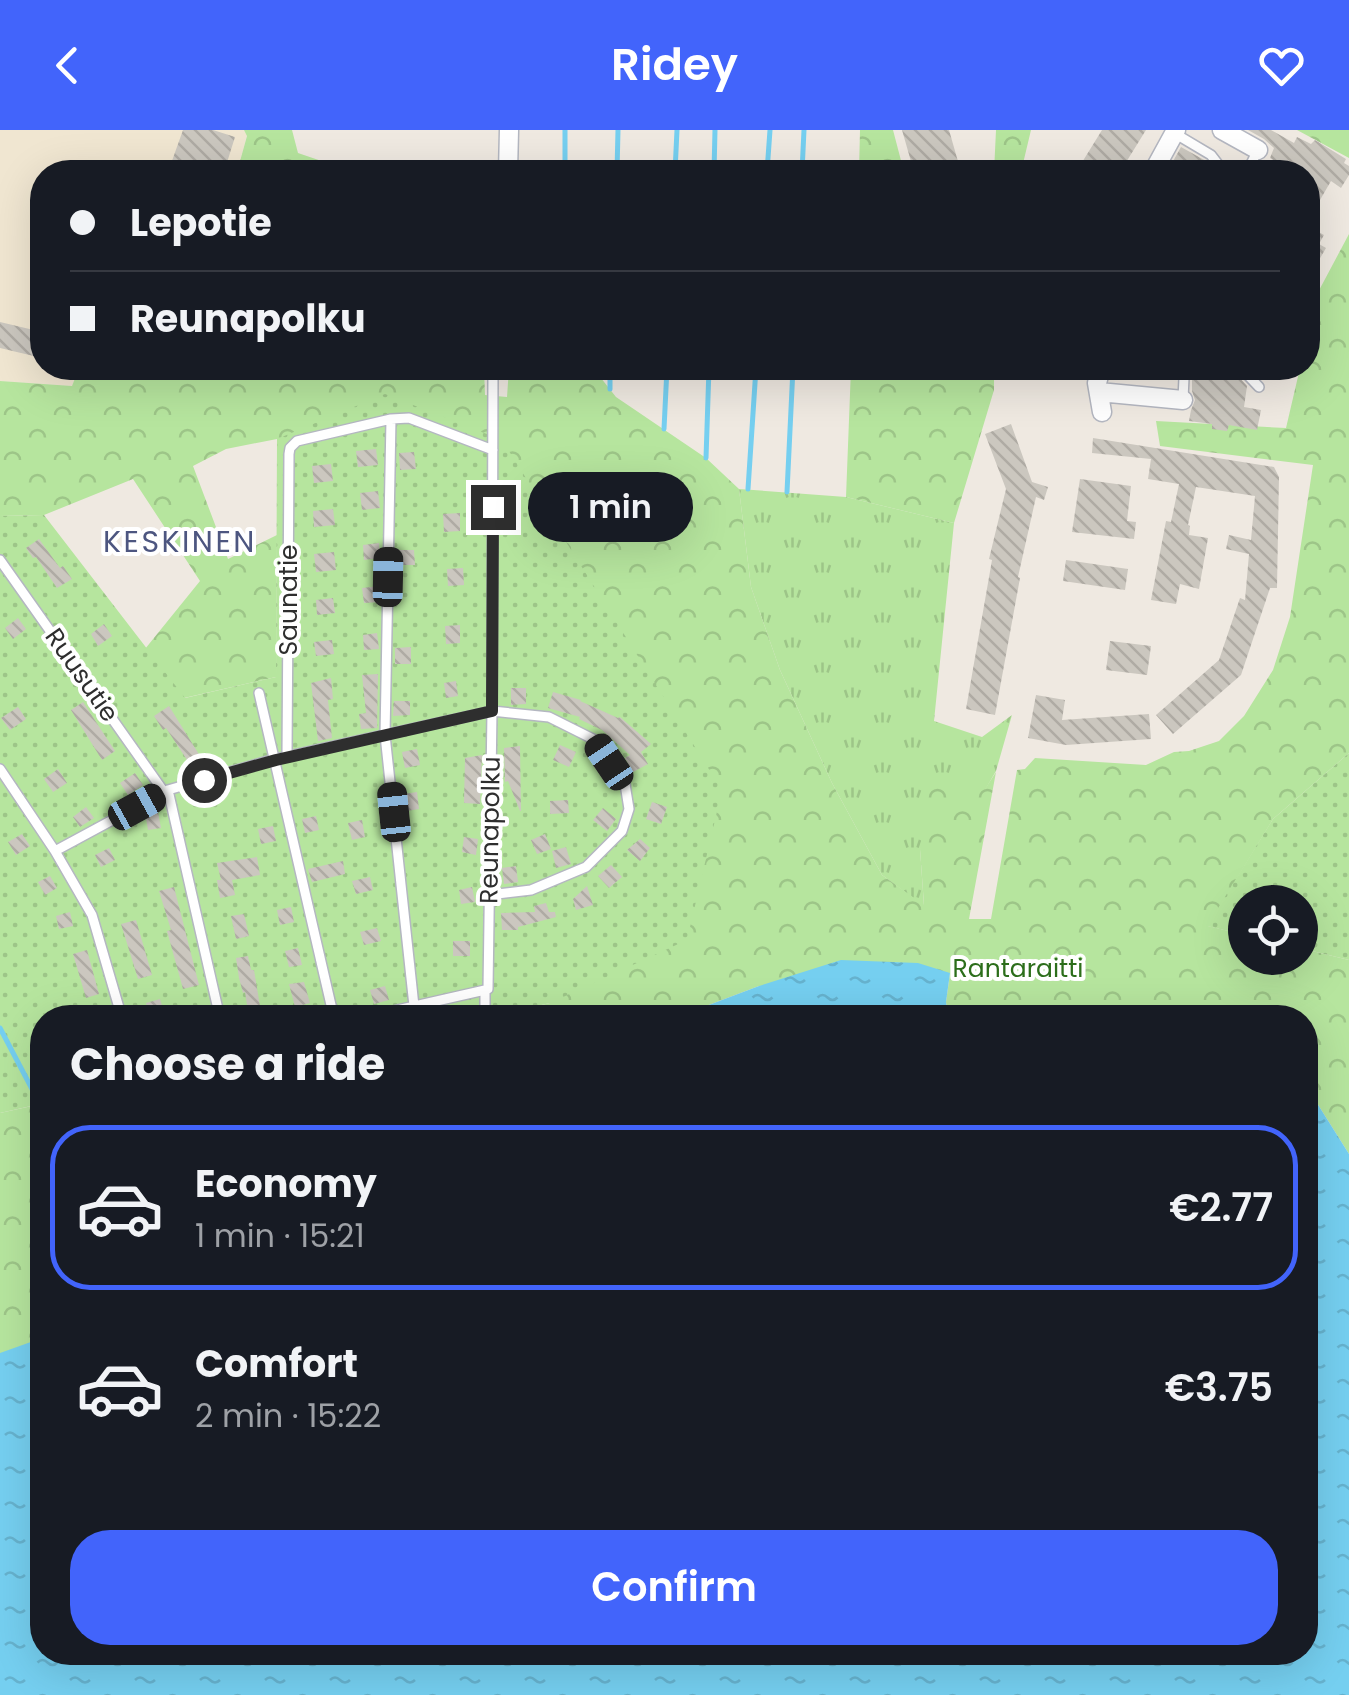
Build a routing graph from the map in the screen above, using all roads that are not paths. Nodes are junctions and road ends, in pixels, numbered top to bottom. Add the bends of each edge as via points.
1 (509, 130) edge
2 (1222, 130) edge
3 (1175, 131) edge
4 (1258, 150) joint
5 (508, 160) edge
6 (1159, 160) edge
7 (1216, 160) edge
8 (1253, 160) edge
9 (494, 380) edge
10 (1099, 380) edge
11 (1184, 380) edge
12 (1252, 380) edge
13 (1259, 387) dead end
14 (1099, 392) junction
15 (1183, 400) joint
16 (1102, 412) dead end
17 (391, 419) junction
18 (493, 450) junction
19 (0, 560) edge
20 (259, 694) dead end
21 (492, 711) junction
22 (386, 736) junction
23 (287, 757) junction
24 (276, 760) junction
25 (0, 769) edge
26 (166, 791) junction
27 (55, 852) junction
28 (489, 895) junction
29 (485, 990) junction
30 (118, 1005) edge
31 (217, 1005) edge
32 (331, 1005) edge
33 (414, 1005) edge
34 (418, 1005) edge
35 (485, 1005) edge

1 - 5 street
2 - 4 street
3 - 6 street
3 - 7 lane
4 - 8 lane
9 - 18 lane, Reunapolku
10 - 14 street
11 - 15 lane
12 - 13 lane
14 - 15 street
14 - 16 street
17 - 18 lane via 409,418
17 - 22 lane
17 - 23 lane, Saunatie via 298,440 289,454
18 - 21 lane, Reunapolku
19 - 26 lane, Ruusutie
20 - 24 lane
21 - 22 lane
21 - 28 lane, Reunapolku
21 - 28 lane via 549,717 593,738 624,784 629,809 622,831 586,868 532,890
22 - 23 lane
22 - 33 lane
23 - 24 lane
24 - 26 lane
24 - 32 lane
25 - 27 lane
26 - 27 lane
26 - 31 lane
27 - 30 lane via 92,915
28 - 29 lane, Reunapolku
29 - 34 lane
29 - 35 lane, Reunapolku

